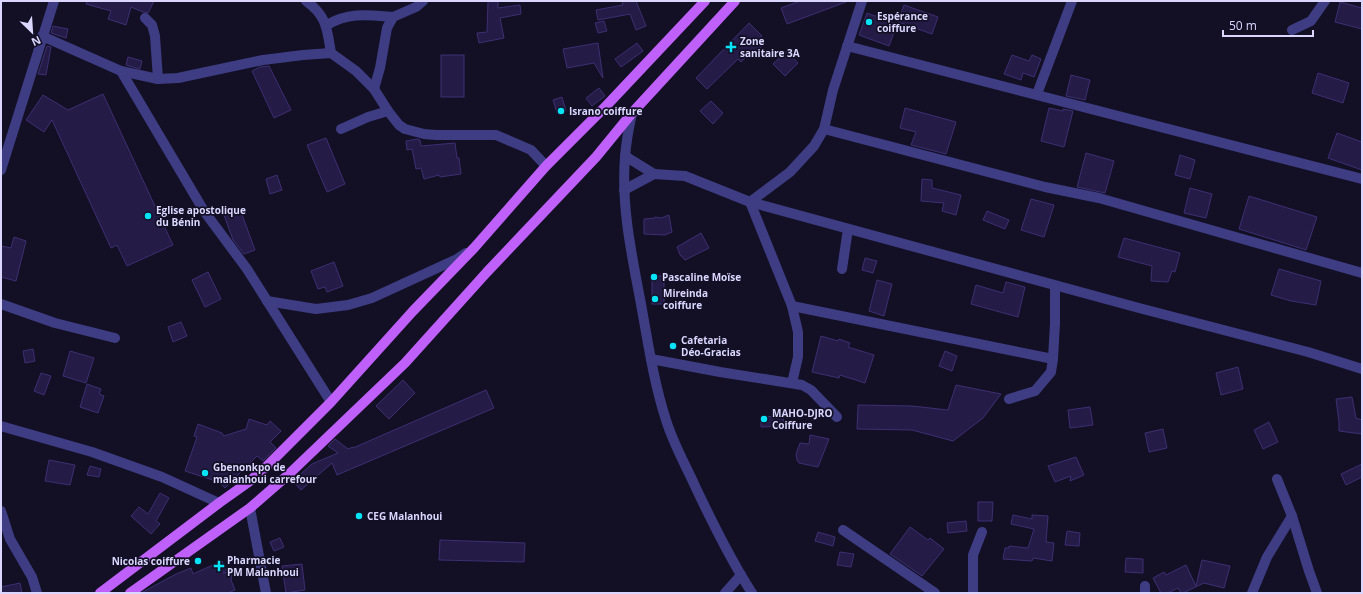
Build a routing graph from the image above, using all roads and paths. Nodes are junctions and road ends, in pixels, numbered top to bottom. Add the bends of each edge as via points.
1 (54, 1) edge
2 (306, 1) edge
3 (423, 1) edge
4 (705, 1) edge
5 (735, 1) edge
6 (862, 1) edge
7 (1072, 1) edge
8 (1325, 1) edge
9 (393, 17) junction
10 (145, 18) dead end
11 (326, 25) junction
12 (1292, 30) dead end
13 (42, 36) junction
14 (847, 46) junction
15 (331, 53) junction
16 (121, 71) junction
17 (158, 79) junction
18 (374, 89) junction
19 (1037, 94) junction
20 (388, 111) junction
21 (632, 113) junction
22 (341, 129) dead end
23 (824, 129) junction
24 (625, 156) junction
25 (546, 166) junction
26 (1, 170) edge
27 (654, 174) junction
28 (1362, 179) edge
29 (624, 190) junction
30 (750, 202) junction
31 (848, 229) junction
32 (474, 248) junction
33 (842, 269) dead end
34 (1362, 273) edge
35 (1055, 286) junction
36 (267, 301) junction
37 (1, 304) edge
38 (792, 306) junction
39 (115, 338) dead end
40 (651, 359) junction
41 (1053, 359) junction
42 (1362, 369) edge
43 (792, 383) junction
44 (1009, 399) dead end
45 (331, 402) junction
46 (837, 417) dead end
47 (1, 426) edge
48 (1277, 479) dead end
49 (219, 503) junction
50 (250, 508) junction
51 (1, 511) edge
52 (1292, 516) junction
53 (842, 530) dead end
54 (982, 532) dead end
55 (741, 576) junction
56 (37, 593) edge
57 (100, 593) edge
58 (130, 593) edge
59 (266, 593) edge
60 (725, 593) edge
61 (752, 593) edge
62 (935, 593) edge
63 (973, 593) edge
64 (1252, 593) edge
65 (1317, 593) edge

1 - 13 street
2 - 11 street via 318,11
3 - 9 street
4 - 25 main road
5 - 21 main road
6 - 14 street
7 - 19 street
8 - 12 street via 1310,21
9 - 11 street via 354,15
9 - 18 street via 388,28
10 - 17 street via 152,25 155,36
11 - 15 street
13 - 16 street
13 - 26 street
14 - 19 street
14 - 23 street
15 - 17 street via 263,60 178,78
15 - 18 street via 356,71
16 - 17 street
16 - 36 street via 204,211
18 - 20 street
19 - 28 street
20 - 22 street
20 - 25 street via 405,129 424,134 496,135 532,150
21 - 24 street
21 - 50 main road via 596,156 405,363
23 - 30 street via 814,146 790,172
23 - 34 street via 1037,185 1100,198
24 - 27 street
24 - 29 street
25 - 32 main road
27 - 29 street
27 - 30 street via 685,176
29 - 40 street via 629,243
30 - 31 street
30 - 38 street
31 - 33 street
31 - 35 street
32 - 36 street via 457,259 372,298 348,305 316,309
32 - 45 main road
35 - 41 street
35 - 42 street via 1308,352
36 - 45 street
37 - 39 street via 55,323
38 - 41 street
38 - 43 street via 798,332 798,357
40 - 43 street
40 - 55 street via 673,439
41 - 44 street via 1051,372 1035,391
43 - 46 street via 811,390
45 - 49 main road via 267,466
47 - 49 street via 92,452 162,477
48 - 52 street
49 - 57 main road
50 - 58 main road
50 - 59 street
51 - 56 street via 10,539 32,577
52 - 64 street via 1267,557
52 - 65 street
53 - 62 street
54 - 63 street via 973,555
55 - 60 street
55 - 61 street

